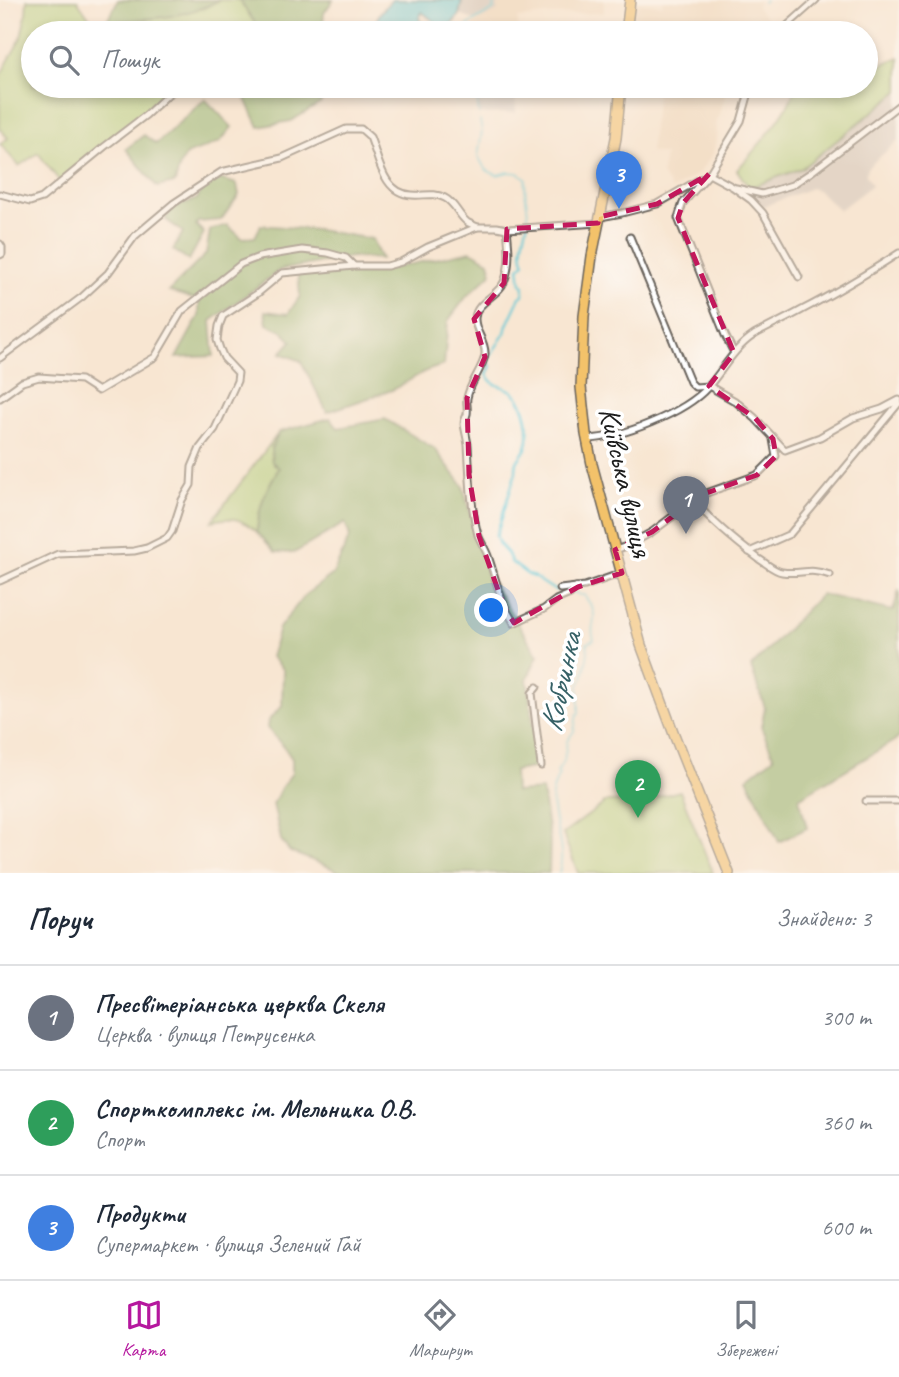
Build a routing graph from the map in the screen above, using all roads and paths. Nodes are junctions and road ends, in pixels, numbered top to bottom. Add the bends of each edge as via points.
1 (630, 0) edge
2 (816, 0) edge
3 (627, 21) edge
4 (792, 21) edge
5 (164, 98) edge
6 (620, 98) edge
7 (747, 98) edge
8 (899, 105) edge
9 (709, 174) junction
10 (733, 187) junction
11 (0, 194) edge
12 (599, 220) junction
13 (477, 227) junction
14 (508, 229) junction
15 (630, 237) dead end
16 (0, 244) edge
17 (899, 253) edge
18 (0, 255) edge
19 (354, 266) junction
20 (799, 277) dead end
21 (734, 354) junction
22 (0, 358) edge
23 (709, 386) junction
24 (0, 398) edge
25 (899, 401) edge
26 (587, 439) junction
27 (773, 439) junction
28 (694, 501) junction
29 (615, 550) junction
30 (749, 552) junction
31 (622, 573) junction
32 (830, 575) dead end
33 (0, 581) edge
34 (559, 589) dead end
35 (573, 591) junction
36 (537, 687) dead end
37 (541, 766) dead end
38 (866, 801) dead end
39 (899, 801) edge
40 (729, 873) edge

1 - 3 main road
2 - 4 street
5 - 11 street via 43,198 30,202
6 - 12 main road, Київська вулиця
7 - 9 street via 741,121
8 - 10 street via 792,185 762,194
9 - 10 street
9 - 12 street via 657,204
9 - 21 street via 683,203 678,218
10 - 20 street via 764,213
12 - 14 street
12 - 26 main road, Київська вулиця via 582,349
13 - 14 street
13 - 19 street via 401,262
13 - 22 street via 446,198 407,195 395,189 386,181 366,132 346,130 282,158 220,172 135,236 108,273 82,297
14 - 35 street via 510,251 504,283 474,319 485,357 467,398 464,423 472,501 479,536 514,623
15 - 23 street via 687,379 695,387
16 - 18 street
17 - 21 street via 752,337
19 - 24 street via 346,258 302,250 240,264 182,311 155,357 125,376 98,391 81,380 39,377 22,382
19 - 33 street via 282,273 223,316 217,340 224,358 238,373 237,382 215,429 200,448 191,485 167,538 134,551 58,554
21 - 23 street
23 - 26 street via 678,410 617,435
23 - 27 street via 745,409
25 - 27 street via 785,450
25 - 30 street via 790,534
26 - 29 main road, Київська вулиця
27 - 28 street via 776,456 757,475
28 - 29 street via 652,532
28 - 30 street
29 - 31 main road, Київська вулиця
30 - 32 street via 780,572 811,570
31 - 35 street
31 - 40 main road, Київська вулиця via 641,645
34 - 35 street
36 - 37 street via 532,693
38 - 39 street

